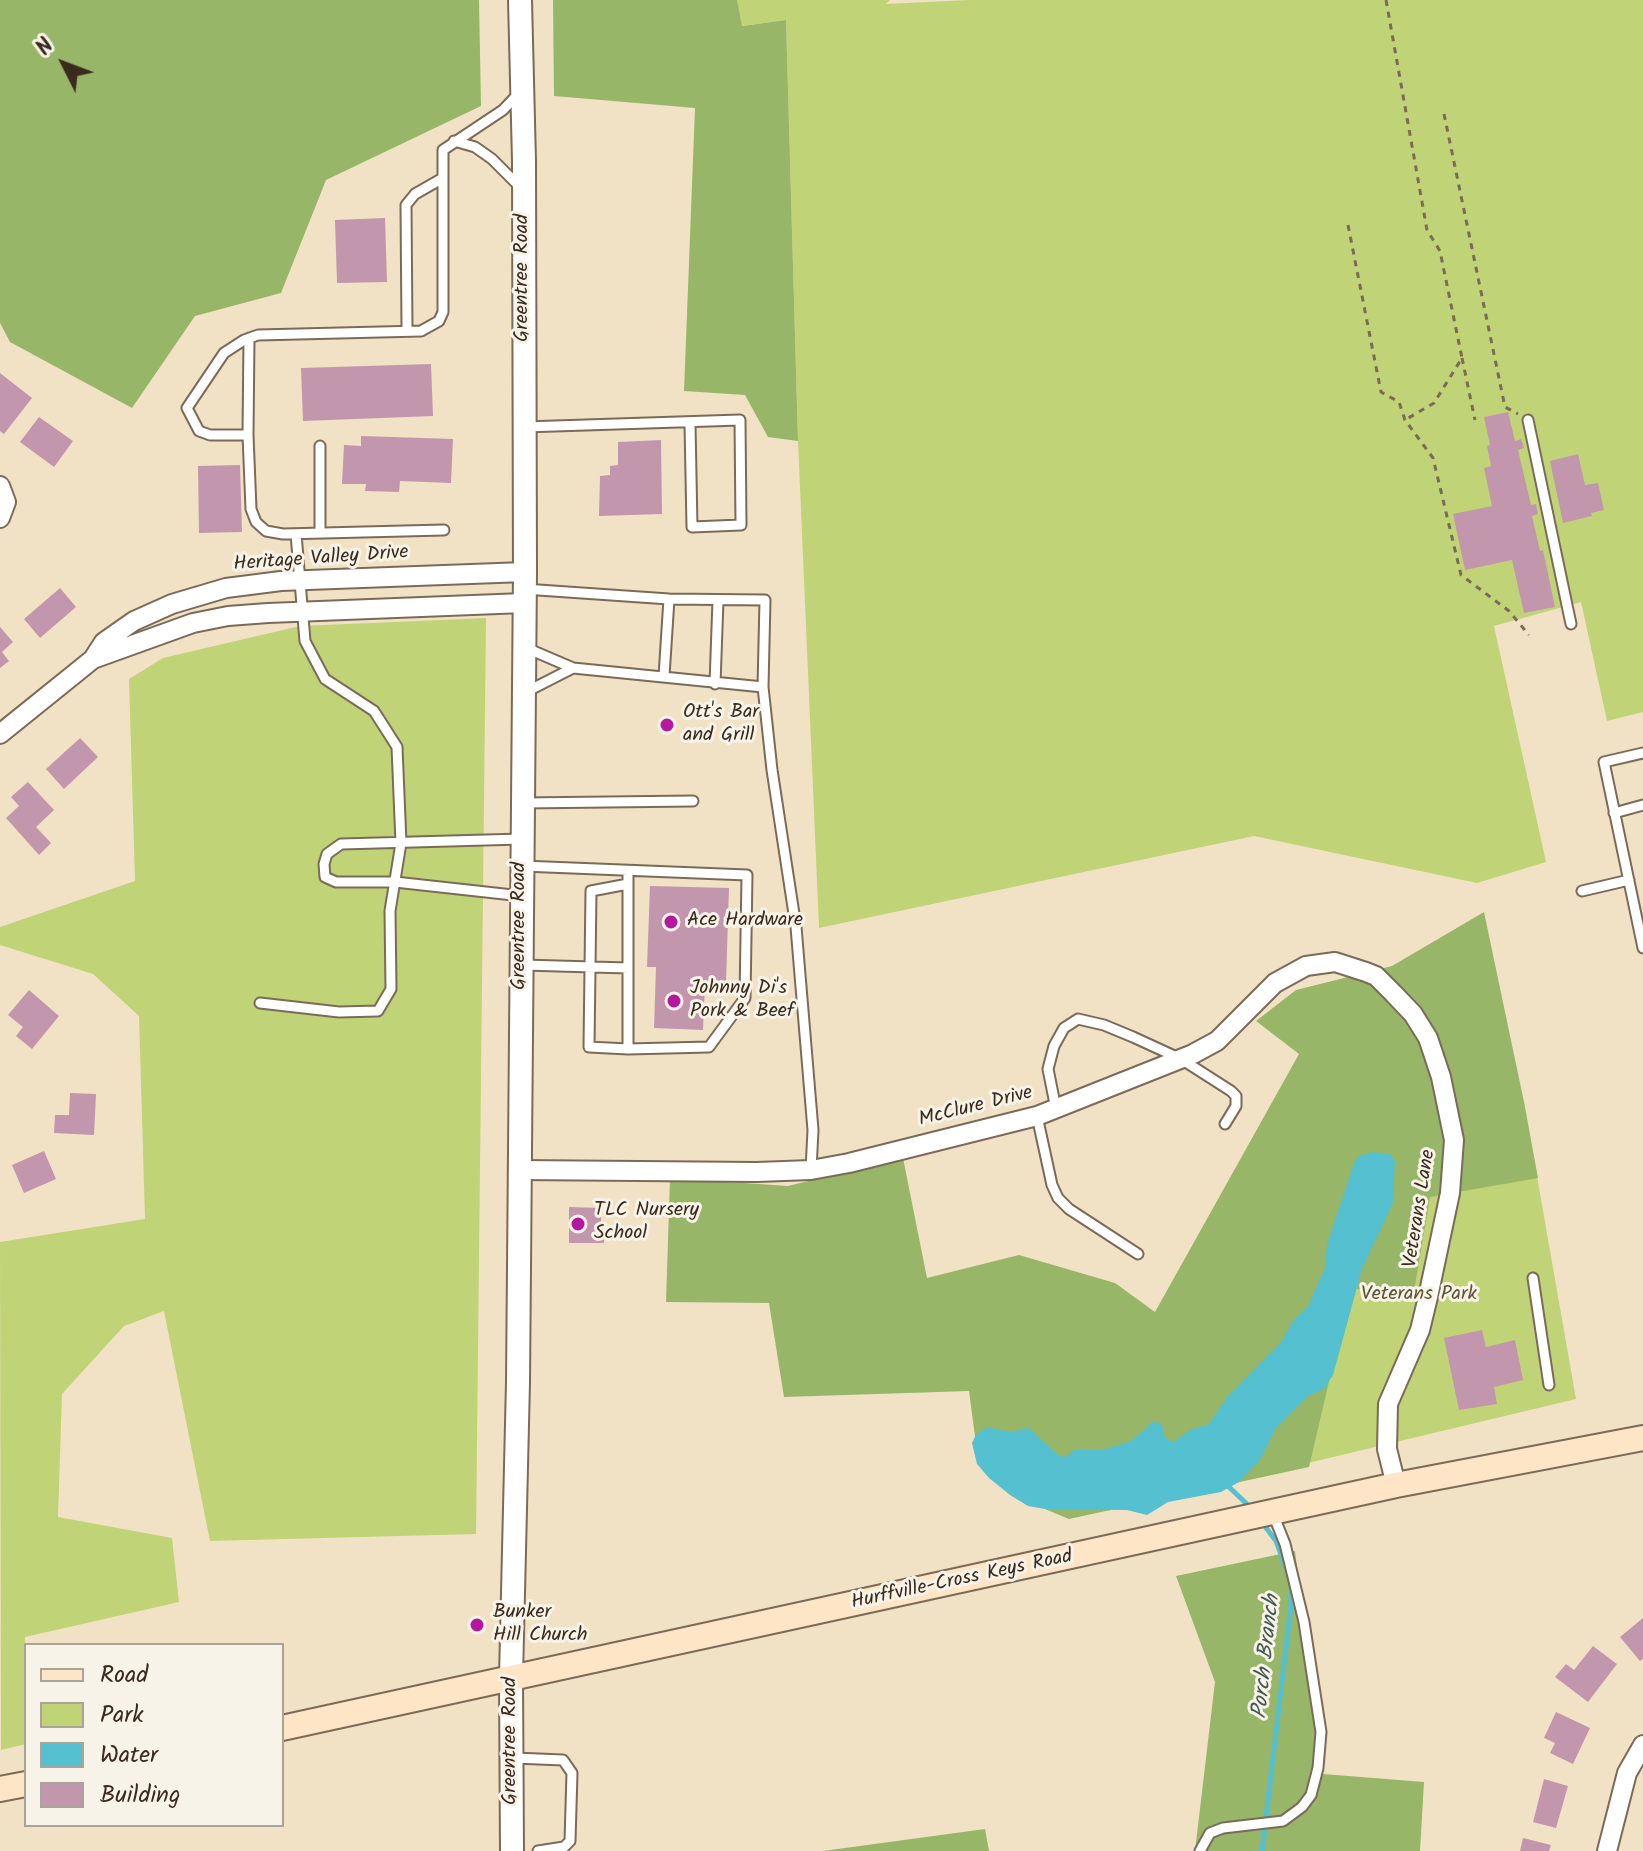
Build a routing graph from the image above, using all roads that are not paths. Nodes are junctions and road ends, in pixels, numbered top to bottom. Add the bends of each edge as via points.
1 (520, 0) edge
2 (522, 91) junction
3 (454, 141) junction
4 (443, 178) junction
5 (524, 190) junction
6 (407, 329) junction
7 (249, 338) junction
8 (1528, 420) road end
9 (690, 424) junction
10 (524, 427) junction
11 (248, 435) junction
12 (320, 446) dead end
13 (0, 486) edge
14 (0, 518) edge
15 (444, 530) dead end
16 (320, 533) junction
17 (296, 534) junction
18 (299, 580) junction
19 (524, 588) junction
20 (669, 599) junction
21 (718, 600) junction
22 (301, 612) junction
23 (1571, 624) dead end
24 (523, 646) junction
25 (93, 659) junction
26 (573, 668) junction
27 (664, 676) junction
28 (715, 684) junction
29 (763, 687) junction
30 (523, 693) junction
31 (0, 734) edge
32 (1643, 753) edge
33 (693, 801) dead end
34 (522, 803) junction
35 (1643, 805) edge
36 (1614, 813) junction
37 (522, 839) junction
38 (401, 843) junction
39 (522, 866) junction
40 (628, 871) junction
41 (1629, 880) junction
42 (395, 882) junction
43 (628, 884) junction
44 (1582, 891) dead end
45 (522, 896) junction
46 (1643, 948) edge
47 (521, 965) junction
48 (590, 968) junction
49 (628, 968) junction
50 (1393, 993) joint
51 (260, 1003) dead end
52 (628, 1049) junction
53 (1181, 1059) junction
54 (1056, 1109) junction
55 (1037, 1116) junction
56 (1225, 1124) dead end
57 (519, 1170) junction
58 (811, 1170) junction
59 (1138, 1254) dead end
60 (1533, 1278) dead end
61 (1549, 1385) dead end
62 (1643, 1438) edge
63 (1396, 1485) junction
64 (1263, 1516) junction
65 (511, 1677) junction
66 (284, 1728) edge
67 (1643, 1745) edge
68 (512, 1758) junction
69 (24, 1784) edge
70 (0, 1789) edge
71 (512, 1851) edge
72 (538, 1851) edge
73 (1200, 1851) edge
74 (1607, 1851) edge

1 - 2 street, Greentree Road
2 - 3 lane via 503,110
2 - 5 street, Greentree Road
3 - 4 lane via 443,150
3 - 5 lane via 484,153
4 - 6 lane via 406,205
4 - 6 lane via 443,312 429,328
5 - 10 street, Greentree Road
6 - 7 lane
7 - 11 lane
7 - 11 lane via 224,353 187,408 199,431
8 - 23 lane
9 - 9 lane via 692,527 741,525 740,420
9 - 10 lane
10 - 19 street, Greentree Road
11 - 17 lane via 256,522 266,531
12 - 16 lane
13 - 14 street via 6,502
15 - 16 lane
16 - 17 lane
17 - 18 lane
18 - 19 street, Heritage Valley Drive
18 - 22 lane
18 - 25 street, Heritage Valley Drive via 226,588 172,604 120,630
19 - 20 lane
19 - 22 street, Heritage Valley Drive
19 - 24 street, Greentree Road
20 - 21 lane
20 - 27 lane
21 - 28 lane
21 - 29 lane via 765,600
22 - 25 street, Heritage Valley Drive via 193,623
22 - 38 lane via 305,641 325,679 374,711 397,747
24 - 26 lane
24 - 30 street, Greentree Road
25 - 31 street, Heritage Valley Drive
26 - 27 lane
26 - 30 lane
27 - 28 lane
28 - 29 lane
29 - 58 lane via 796,927 813,1130
30 - 34 street, Greentree Road
32 - 36 lane via 1604,762
33 - 34 lane
34 - 37 street, Greentree Road
35 - 36 lane
36 - 41 lane
37 - 38 lane
37 - 39 street, Greentree Road
38 - 42 lane
38 - 42 lane via 341,844 327,854 324,864 325,877 336,882
39 - 40 lane
39 - 45 street, Greentree Road
40 - 43 lane
40 - 52 lane via 747,875 745,998 709,1047
41 - 44 lane
41 - 46 lane
42 - 45 lane
42 - 51 lane via 391,989 378,1011
43 - 48 lane via 591,891
43 - 49 lane
45 - 47 street, Greentree Road
47 - 48 lane
47 - 57 street, Greentree Road
48 - 49 lane
48 - 52 lane via 589,1047
49 - 52 lane
50 - 53 street, McClure Drive via 1376,976 1335,962 1306,966 1275,983 1217,1041
50 - 63 street, Veterans Lane via 1428,1038 1454,1140 1450,1193 1420,1330 1388,1404 1387,1449
53 - 54 street, McClure Drive
53 - 54 lane via 1078,1019 1064,1028 1048,1069
53 - 56 lane via 1236,1096
54 - 55 street, McClure Drive
55 - 58 street, McClure Drive
55 - 59 lane via 1058,1198
57 - 58 street, McClure Drive
57 - 65 street, Greentree Road
60 - 61 lane
62 - 63 main road, Hurffville-Cross Keys Road
63 - 64 main road, Hurffville-Cross Keys Road
64 - 65 main road, Hurffville-Cross Keys Road
64 - 73 lane via 1285,1544 1304,1622 1321,1732 1318,1768 1311,1795 1283,1821 1223,1828 1210,1833
65 - 66 main road, Hurffville-Cross Keys Road
65 - 68 street, Greentree Road
67 - 74 street via 1627,1773
68 - 71 street, Greentree Road
68 - 72 lane via 563,1760 572,1773 570,1841
69 - 70 main road

